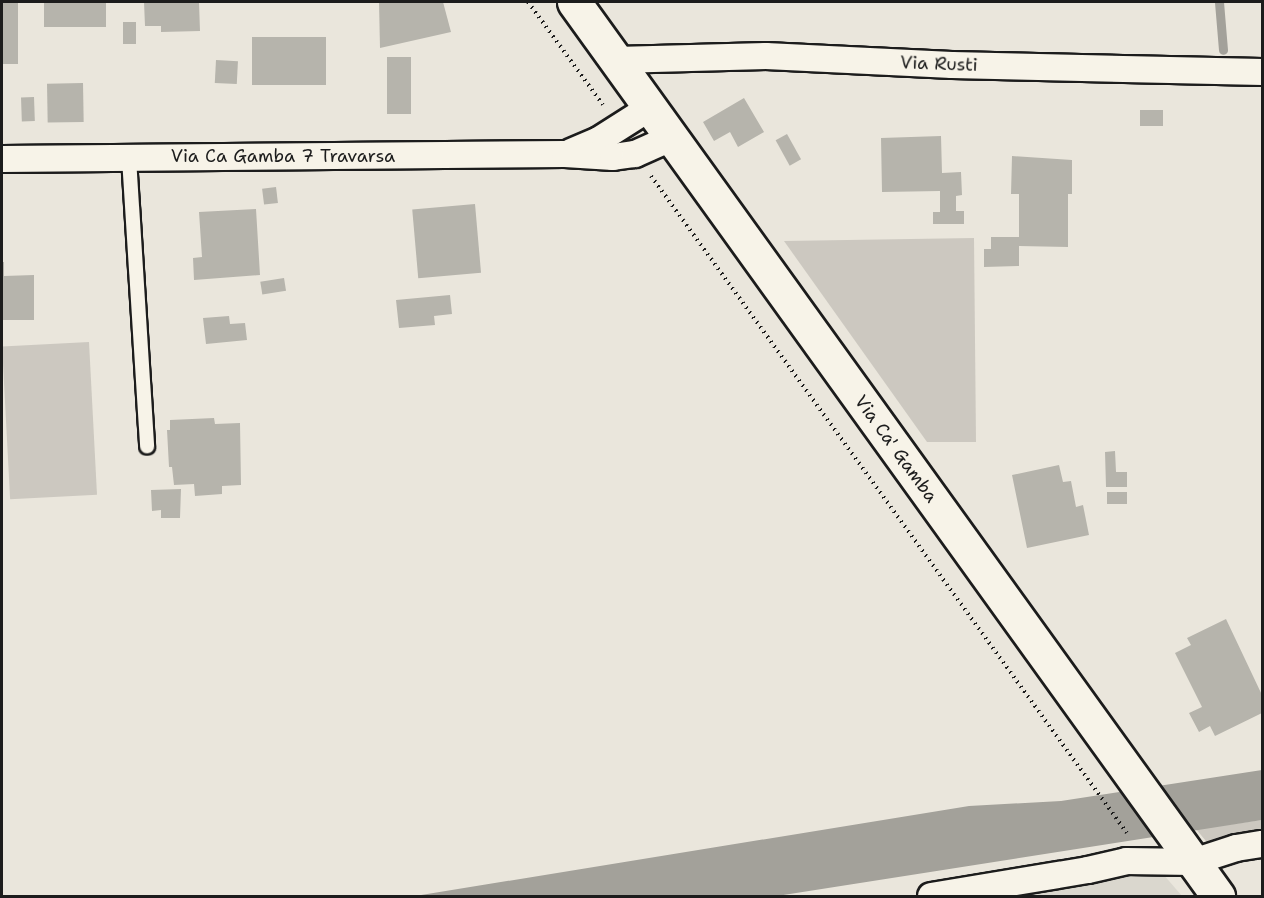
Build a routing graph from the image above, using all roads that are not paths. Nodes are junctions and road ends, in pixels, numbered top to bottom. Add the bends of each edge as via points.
1 (574, 2) edge
2 (616, 60) junction
3 (1263, 72) edge
4 (651, 107) junction
5 (673, 137) junction
6 (565, 154) junction
7 (129, 158) junction
8 (2, 159) edge
9 (147, 446) dead end
10 (1263, 844) edge
11 (1193, 862) junction
12 (931, 897) edge
13 (1218, 897) edge

1 - 2 street, Via Ca' Gamba
2 - 3 street, Via Rusti via 766,56 952,65
2 - 4 street, Via Ca' Gamba
4 - 5 street, Via Ca' Gamba
4 - 6 street, Via Ca Gamba 7 Travarsa via 599,140
5 - 6 street, Via Ca Gamba 7 Travarsa via 635,154
5 - 11 street, Via Ca' Gamba
6 - 7 street, Via Ca Gamba 7 Travarsa
7 - 8 street, Via Ca Gamba 7 Travarsa
7 - 9 lane
10 - 11 street
11 - 12 street via 1126,861
11 - 13 street, Via Ca' Gamba

